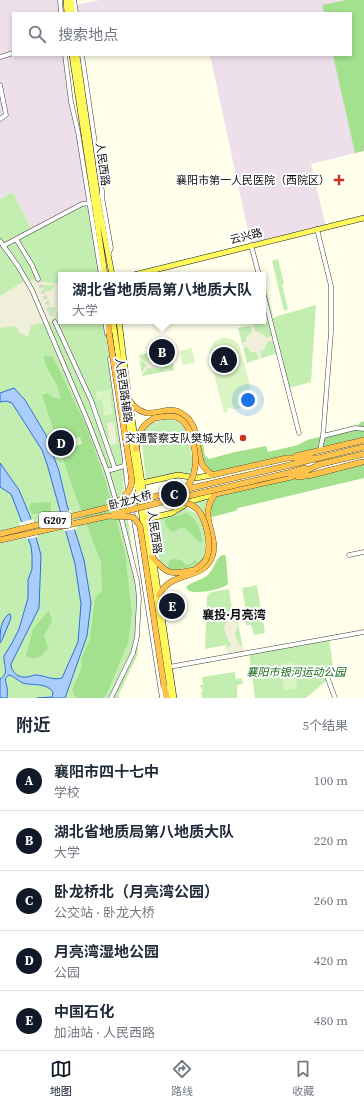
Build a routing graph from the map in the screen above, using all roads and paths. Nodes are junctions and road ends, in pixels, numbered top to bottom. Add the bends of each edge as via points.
1 (60, 0) edge
2 (66, 0) edge
3 (71, 0) edge
4 (74, 0) edge
5 (61, 12) edge
6 (67, 12) edge
7 (72, 12) edge
8 (76, 12) edge
9 (12, 53) edge
10 (65, 56) edge
11 (72, 56) edge
12 (77, 56) edge
13 (82, 56) edge
14 (0, 57) edge
15 (72, 61) junction
16 (66, 62) junction
17 (74, 70) junction
18 (67, 77) junction
19 (0, 86) edge
20 (79, 101) junction
21 (71, 102) junction
22 (0, 119) edge
23 (92, 202) junction
24 (364, 218) edge
25 (317, 229) junction
26 (16, 239) junction
27 (0, 241) edge
28 (251, 245) junction
29 (3, 246) junction
30 (108, 255) junction
31 (101, 272) edge
32 (104, 272) edge
33 (111, 272) edge
34 (146, 272) edge
35 (258, 272) edge
36 (38, 279) tunnel mouth
37 (266, 304) edge
38 (55, 322) tunnel mouth
39 (106, 324) edge
40 (107, 324) edge
41 (114, 324) edge
42 (119, 324) edge
43 (129, 400) junction
44 (364, 429) edge
45 (299, 433) dead end
46 (323, 436) junction
47 (364, 440) edge
48 (356, 442) junction
49 (364, 448) edge
50 (136, 449) junction
51 (320, 450) junction
52 (364, 454) edge
53 (332, 455) junction
54 (287, 458) junction
55 (317, 458) junction
56 (125, 461) junction
57 (333, 461) junction
58 (363, 462) edge
59 (121, 467) junction
60 (115, 469) junction
61 (107, 471) junction
62 (126, 475) junction
63 (212, 475) junction
64 (290, 475) junction
65 (140, 482) junction
66 (186, 489) junction
67 (215, 494) junction
68 (129, 497) junction
69 (166, 501) junction
70 (110, 507) junction
71 (133, 514) junction
72 (108, 516) junction
73 (145, 519) junction
74 (0, 534) edge
75 (0, 540) edge
76 (364, 552) edge
77 (349, 555) dead end
78 (152, 557) junction
79 (159, 596) junction
80 (364, 632) edge
81 (169, 667) junction
82 (328, 679) dead end
83 (111, 698) edge
84 (162, 698) edge
85 (168, 698) edge
86 (174, 698) edge
87 (335, 698) edge

1 - 5 street
2 - 6 main road
3 - 7 main road
4 - 8 street
9 - 14 street
10 - 16 street
11 - 15 main road, 人民西路
12 - 30 main road, 人民西路
13 - 30 street via 110,248
15 - 16 street
15 - 17 main road, 人民西路
16 - 18 street
17 - 18 street
17 - 20 main road, 人民西路
18 - 21 street
19 - 22 street via 6,115
20 - 21 street
20 - 23 main road, 人民西路
21 - 23 street
23 - 26 street via 82,204
23 - 31 street
23 - 32 main road, 人民西路
24 - 25 main road, 云兴路
25 - 28 main road, 云兴路
25 - 46 street via 331,286 331,332
26 - 29 street
26 - 36 street
27 - 29 street
28 - 34 main road, 云兴路
28 - 35 street
29 - 61 street via 32,290
30 - 33 main road, 人民西路
37 - 45 street
38 - 60 street via 90,400
39 - 56 street, 人民西路辅路
40 - 70 highway, bridge via 132,481 125,497
41 - 65 main road, 人民西路
42 - 43 main road, 人民西路
43 - 50 main road, 人民西路
43 - 63 highway via 134,408 141,412 149,414 175,411 184,414 195,429 202,464
44 - 46 street via 355,428
46 - 51 street
47 - 48 highway, G207
48 - 51 highway
48 - 53 highway, G207
49 - 53 highway, G207
50 - 65 main road, 人民西路
50 - 66 highway, bridge via 141,428 155,418 176,417 187,425 196,460 192,478
51 - 54 highway
52 - 57 highway, G207
53 - 55 highway, G207
54 - 55 highway
54 - 63 highway
55 - 66 highway, 卧龙大桥 / G207, bridge
56 - 59 street
56 - 62 street, 人民西路辅路
57 - 58 highway, G207
57 - 64 highway, G207
58 - 64 highway via 312,475
59 - 60 street
59 - 62 street
60 - 61 street
61 - 83 street via 128,542 139,598 137,637 133,653
62 - 68 street, 人民西路辅路
63 - 65 main road via 196,478 178,475
64 - 67 highway
64 - 69 highway, 卧龙大桥 / G207, bridge
65 - 68 street
65 - 73 main road, 人民西路
66 - 70 highway, 卧龙大桥 / G207, bridge
67 - 73 main road via 191,501 172,513
67 - 79 highway via 208,506 214,545 212,557 207,566 200,571 170,582 162,588
68 - 71 street, 人民西路辅路
69 - 72 highway, 卧龙大桥 / G207, bridge
69 - 78 highway, bridge via 192,505 203,515 209,552 204,562 194,570 175,574 167,572
70 - 74 highway, 卧龙大桥 / G207
71 - 73 street
71 - 84 street, 人民西路辅路
72 - 75 highway, 卧龙大桥 / G207
72 - 85 highway, bridge via 132,517 140,526 164,686
73 - 78 main road, 人民西路
73 - 85 main road, 人民西路
76 - 77 street
78 - 79 main road, 人民西路
79 - 81 main road, 人民西路
80 - 81 street
81 - 86 main road, 人民西路
82 - 87 street

